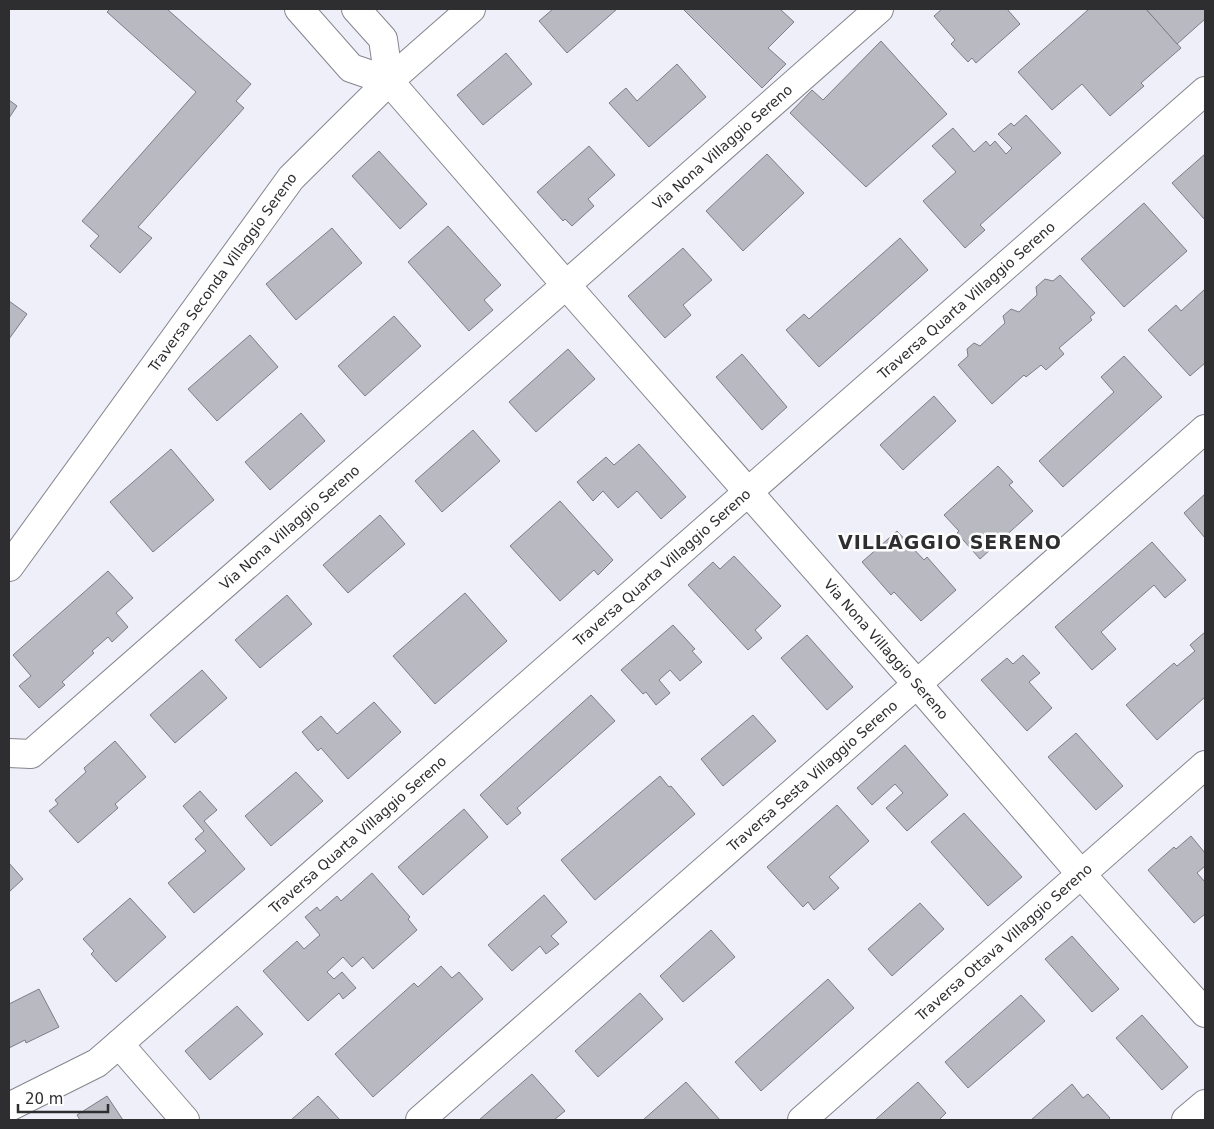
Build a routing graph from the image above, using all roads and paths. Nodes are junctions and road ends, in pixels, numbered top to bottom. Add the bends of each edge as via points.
1 (299, 9) edge
2 (356, 9) edge
3 (471, 9) edge
4 (879, 9) edge
5 (389, 81) junction
6 (1205, 91) edge
7 (566, 285) junction
8 (1205, 429) edge
9 (749, 493) junction
10 (9, 567) edge
11 (917, 684) junction
12 (9, 753) edge
13 (1205, 765) edge
14 (1082, 874) junction
15 (1205, 1013) edge
16 (119, 1044) junction
17 (1205, 1104) edge
18 (9, 1107) edge
19 (185, 1120) edge
20 (420, 1120) edge
21 (802, 1120) edge
22 (1186, 1120) edge

1 - 5 street via 351,68
2 - 5 street via 383,39
3 - 5 street, Traversa Seconda Villaggio Sereno
4 - 7 street, Via Nona Villaggio Sereno
5 - 7 street, Via Nona Villaggio Sereno
5 - 10 street, Traversa Seconda Villaggio Sereno via 291,178
6 - 9 street, Traversa Quarta Villaggio Sereno
7 - 9 street, Via Nona Villaggio Sereno
7 - 12 street, Via Nona Villaggio Sereno via 31,754
8 - 11 street, Traversa Sesta Villaggio Sereno
9 - 11 street, Via Nona Villaggio Sereno
9 - 16 street, Traversa Quarta Villaggio Sereno
11 - 14 street, Via Nona Villaggio Sereno
11 - 20 street, Traversa Sesta Villaggio Sereno
13 - 14 street, Traversa Ottava Villaggio Sereno
14 - 15 street, Via Nona Villaggio Sereno
14 - 21 street, Traversa Ottava Villaggio Sereno
16 - 18 street, Traversa Quarta Villaggio Sereno via 97,1062
16 - 19 street
17 - 22 street

